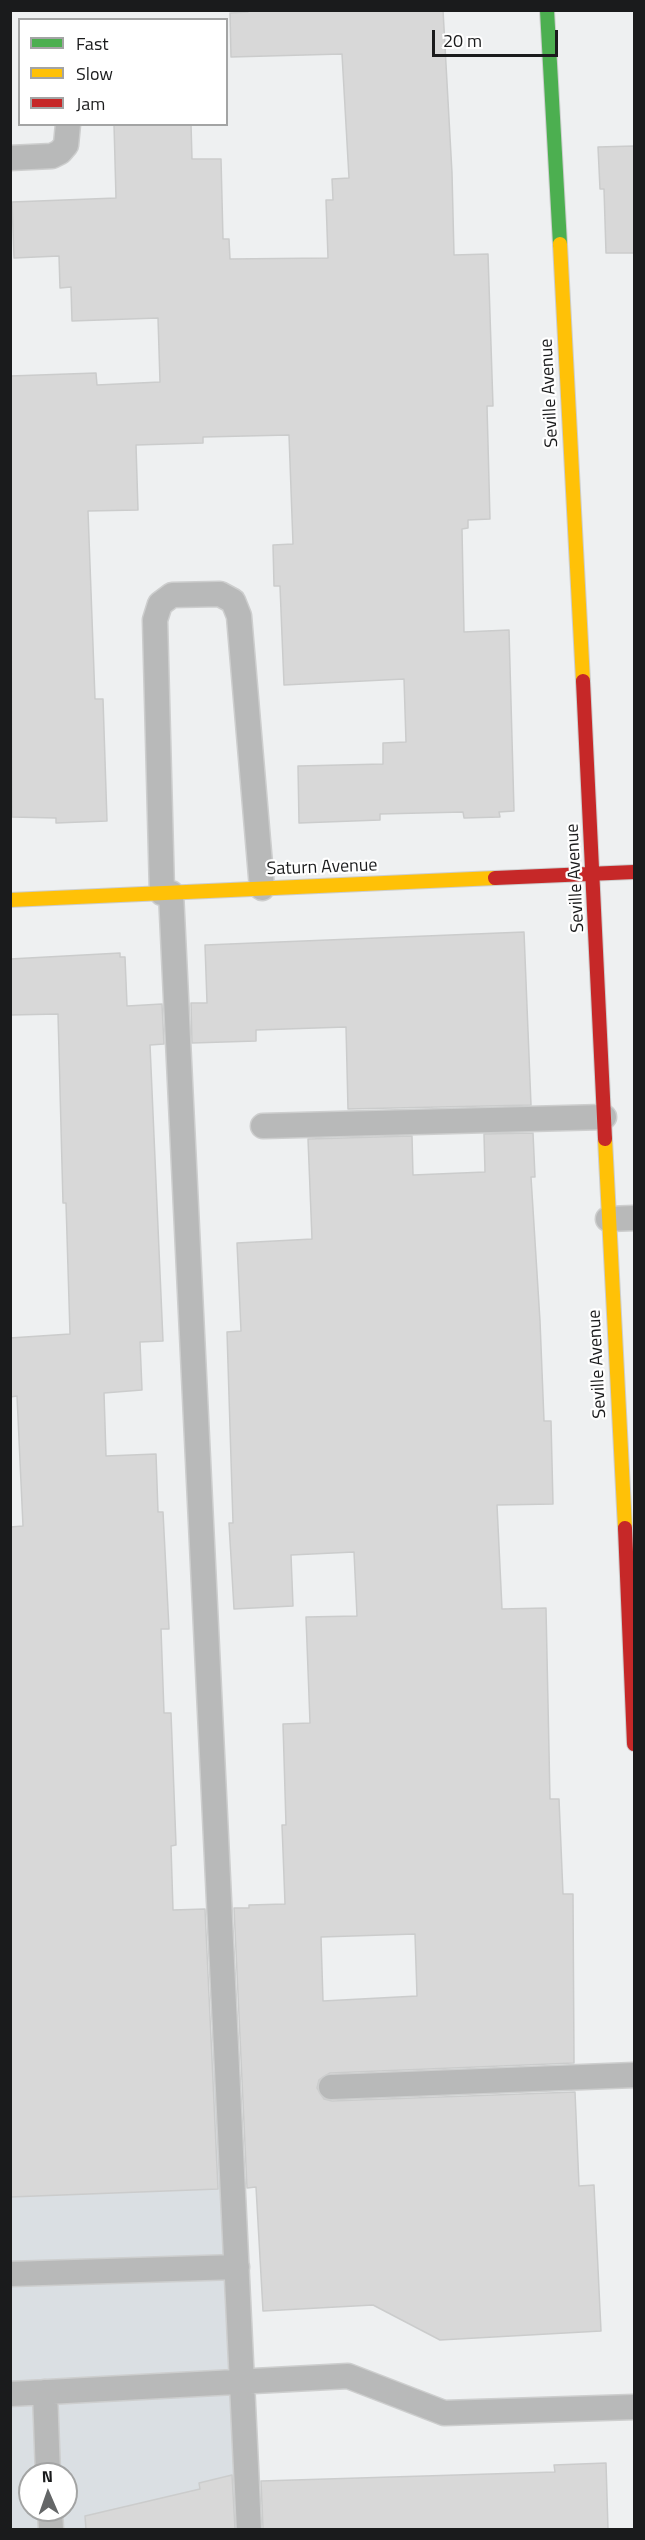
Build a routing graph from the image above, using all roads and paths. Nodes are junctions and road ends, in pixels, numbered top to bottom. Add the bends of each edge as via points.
1 (547, 10) edge
2 (68, 126) edge
3 (10, 158) edge
4 (634, 872) edge
5 (594, 874) junction
6 (262, 888) junction
7 (166, 893) junction
8 (10, 900) edge
9 (603, 1117) junction
10 (263, 1126) dead end
11 (634, 1218) edge
12 (608, 1220) junction
13 (626, 1356) edge
14 (633, 1659) edge
15 (634, 1744) edge
16 (634, 2075) edge
17 (331, 2087) dead end
18 (237, 2267) junction
19 (10, 2274) edge
20 (243, 2381) junction
21 (45, 2392) junction
22 (10, 2394) edge
23 (634, 2408) edge
24 (48, 2462) edge
25 (249, 2529) edge

1 - 5 street, Seville Avenue
2 - 3 lane via 66,145 60,152 52,156
4 - 5 street, Saturn Avenue
5 - 6 street, Saturn Avenue
5 - 9 street, Seville Avenue
6 - 7 street, Saturn Avenue
6 - 7 lane via 239,616 233,602 220,594 171,595 160,604 155,620
7 - 8 street, Saturn Avenue
7 - 18 lane
9 - 10 lane
9 - 12 street, Seville Avenue
11 - 12 lane
12 - 13 street, Seville Avenue
13 - 14 street, Seville Avenue
14 - 15 street, Seville Avenue
16 - 17 lane
18 - 19 lane
18 - 20 lane
20 - 21 lane
20 - 23 lane via 348,2376 444,2413
20 - 25 lane
21 - 22 lane
21 - 24 lane

